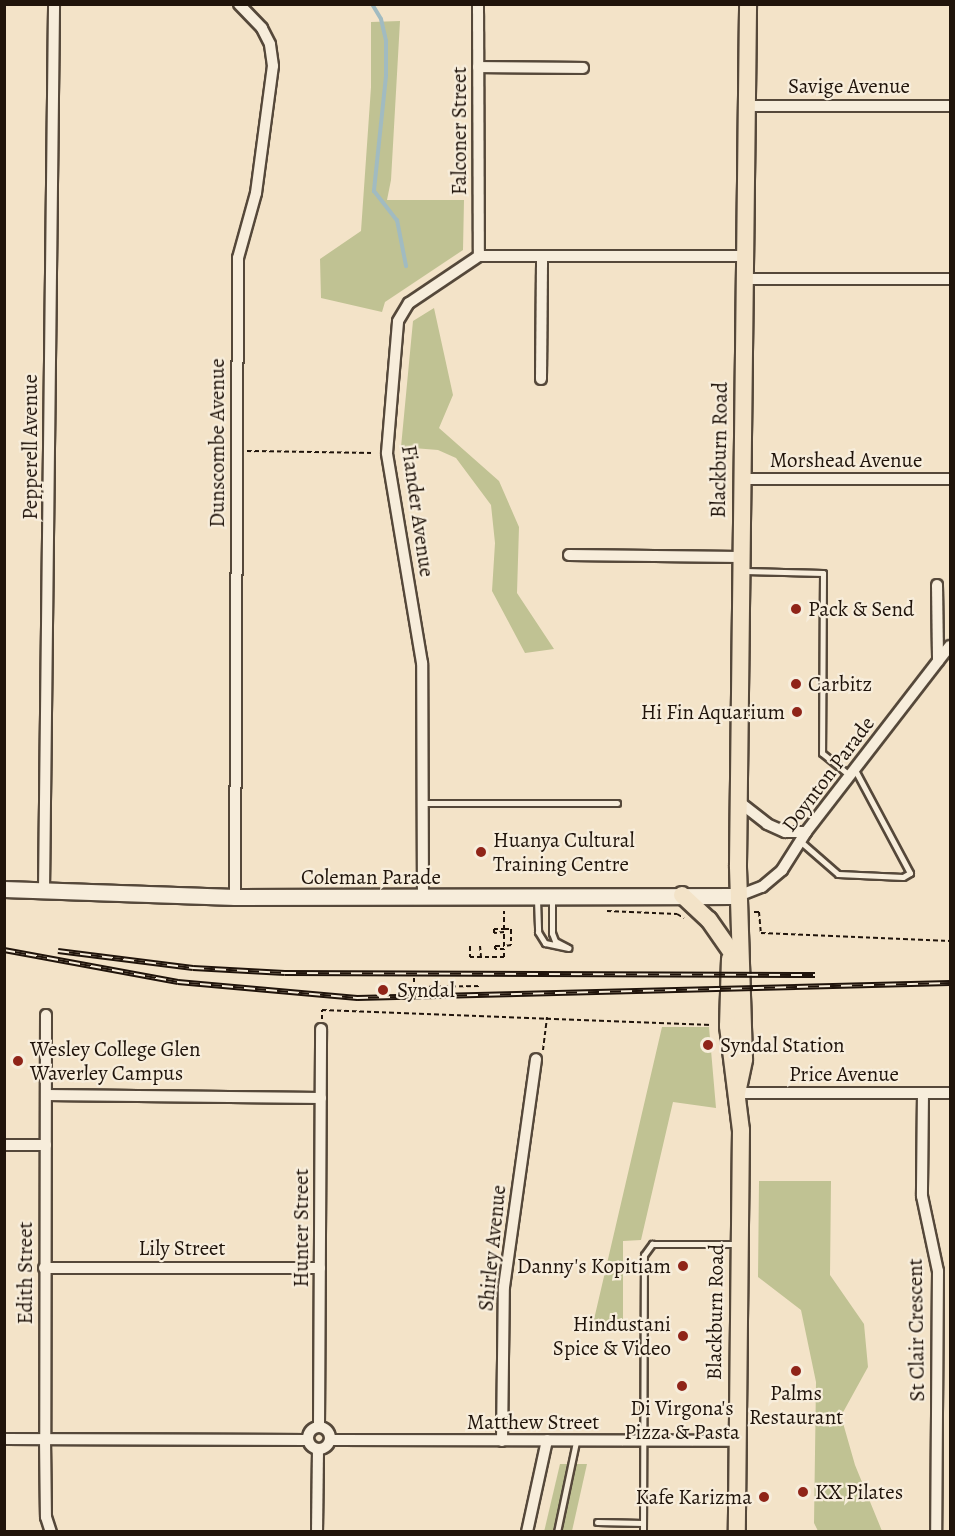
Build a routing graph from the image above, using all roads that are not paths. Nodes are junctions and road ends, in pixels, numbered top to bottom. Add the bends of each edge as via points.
1 (54, 4) edge
2 (239, 4) edge
3 (478, 4) edge
4 (748, 4) edge
5 (478, 67) junction
6 (583, 68) dead end
7 (747, 106) junction
8 (951, 106) edge
9 (479, 256) junction
10 (542, 256) junction
11 (746, 256) junction
12 (746, 279) junction
13 (951, 279) edge
14 (541, 379) dead end
15 (741, 479) junction
16 (951, 479) edge
17 (569, 555) dead end
18 (740, 564) junction
19 (937, 585) dead end
20 (951, 646) edge
21 (938, 661) junction
22 (853, 773) junction
23 (738, 801) junction
24 (423, 803) junction
25 (617, 803) dead end
26 (803, 836) junction
27 (4, 889) edge
28 (44, 890) junction
29 (682, 896) junction
30 (235, 897) junction
31 (544, 897) junction
32 (423, 898) junction
33 (738, 904) junction
34 (730, 950) junction
35 (46, 1015) dead end
36 (321, 1029) road end
37 (536, 1059) road end
38 (737, 1093) junction
39 (922, 1093) junction
40 (951, 1093) edge
41 (46, 1095) junction
42 (321, 1098) junction
43 (4, 1145) edge
44 (46, 1145) junction
45 (739, 1244) junction
46 (44, 1268) junction
47 (320, 1268) junction
48 (319, 1427) junction
49 (4, 1439) edge
50 (45, 1439) junction
51 (308, 1440) junction
52 (330, 1440) junction
53 (547, 1440) junction
54 (502, 1441) junction
55 (737, 1441) junction
56 (576, 1442) junction
57 (643, 1442) junction
58 (318, 1449) junction
59 (597, 1522) dead end
60 (643, 1523) junction
61 (51, 1532) edge
62 (317, 1532) edge
63 (527, 1532) edge
64 (557, 1532) edge
65 (643, 1532) edge
66 (737, 1532) edge
67 (936, 1532) edge

1 - 28 street, Pepperell Avenue
2 - 30 street, Dunscombe Avenue via 262,28 270,44 273,66 256,193 237,258
3 - 5 street, Falconer Street
4 - 7 main road, Blackburn Road
5 - 6 street
5 - 9 street, Falconer Street
7 - 8 street, Savige Avenue
7 - 11 main road, Blackburn Road
9 - 10 street
9 - 24 street, Fiander Avenue via 410,303 398,321 387,453 422,663
10 - 11 street
10 - 14 street
11 - 12 main road, Blackburn Road
12 - 13 street
12 - 15 main road, Blackburn Road
15 - 16 street, Morshead Avenue
15 - 18 main road, Blackburn Road
17 - 18 street
18 - 22 lane via 823,573 822,753
18 - 23 main road, Blackburn Road
19 - 21 street
20 - 21 street, Doynton Parade
21 - 22 street, Doynton Parade
22 - 26 street, Doynton Parade
22 - 26 lane via 910,873 903,877 838,874
23 - 26 street via 767,824
23 - 33 main road, Blackburn Road
24 - 25 lane
24 - 32 street, Fiander Avenue
26 - 33 street, Doynton Parade via 782,870
27 - 28 street, Coleman Parade
28 - 30 street, Coleman Parade
29 - 31 street, Coleman Parade
29 - 33 street, Coleman Parade
29 - 34 main road via 709,920
30 - 32 street, Coleman Parade
31 - 31 lane via 555,941 568,948 545,942 538,932
31 - 32 street, Coleman Parade
33 - 34 main road, Blackburn Road via 732,913
33 - 38 main road, Blackburn Road via 744,1059
34 - 38 main road, Blackburn Road via 728,1026
35 - 41 street, Edith Street
36 - 42 street, Hunter Street
37 - 54 street, Shirley Avenue via 504,1287
38 - 39 street, Price Avenue
38 - 45 main road, Blackburn Road via 741,1130
39 - 40 street, Price Avenue
39 - 67 street, St Clair Crescent via 922,1196 938,1271
41 - 42 street
41 - 44 street, Edith Street
42 - 47 street, Hunter Street
43 - 44 street
44 - 46 street, Edith Street
45 - 55 main road, Blackburn Road
45 - 57 lane via 652,1244 644,1255
46 - 47 street, Lily Street
46 - 50 street, Edith Street
47 - 48 street, Hunter Street
48 - 51 street via 309,1433
48 - 52 street via 326,1430
49 - 50 street
50 - 51 street
50 - 61 street, Edith Street via 46,1517
51 - 58 street
52 - 54 street, Matthew Street
52 - 58 street
53 - 54 street, Matthew Street
53 - 56 street, Matthew Street
53 - 63 street
55 - 57 street, Matthew Street
55 - 66 main road, Blackburn Road
56 - 57 street, Matthew Street
56 - 64 lane
57 - 60 lane
58 - 62 street
59 - 60 lane
60 - 65 lane

